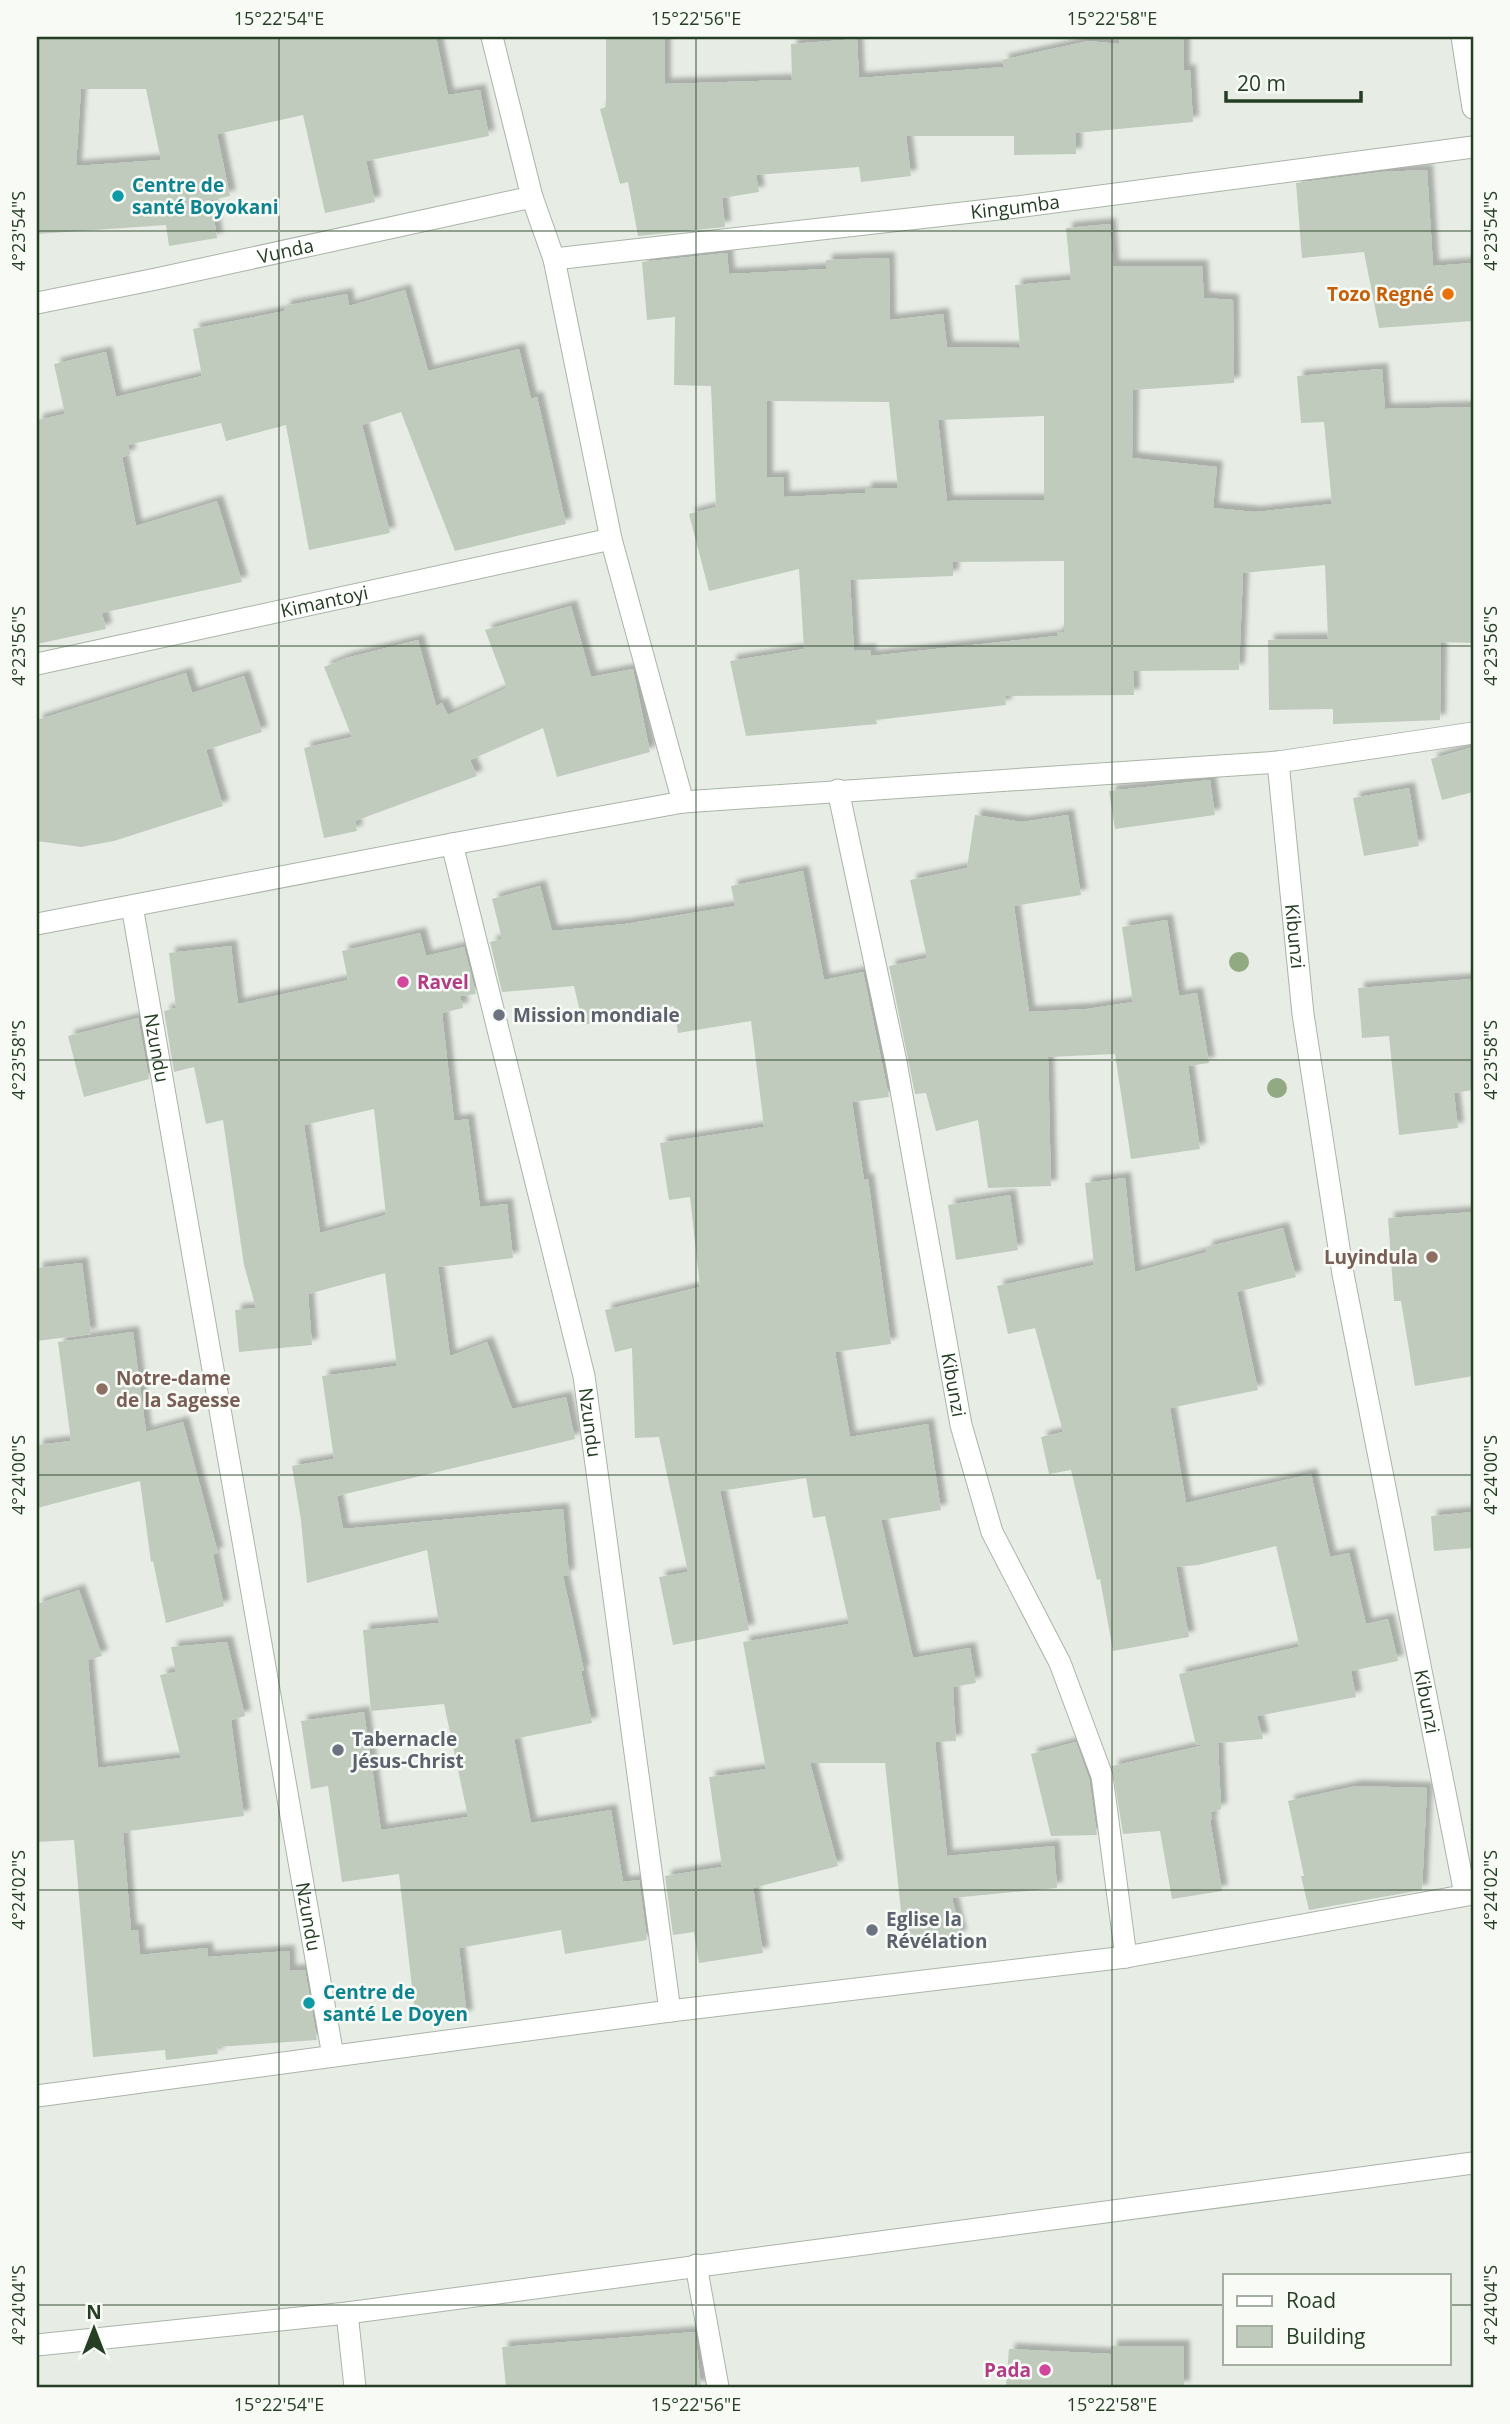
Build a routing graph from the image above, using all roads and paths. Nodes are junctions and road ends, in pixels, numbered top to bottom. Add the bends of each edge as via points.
1 (492, 37) edge
2 (1462, 37) edge
3 (1473, 108) edge
4 (1473, 147) edge
5 (532, 197) junction
6 (554, 259) junction
7 (37, 303) edge
8 (611, 539) junction
9 (37, 664) edge
10 (1473, 733) edge
11 (1278, 761) junction
12 (838, 790) junction
13 (683, 802) junction
14 (452, 844) junction
15 (132, 906) junction
16 (37, 924) edge
17 (1469, 1894) edge
18 (1126, 1957) junction
19 (670, 2011) junction
20 (333, 2056) junction
21 (37, 2096) edge
22 (1473, 2163) edge
23 (696, 2265) junction
24 (347, 2313) junction
25 (37, 2345) edge
26 (355, 2387) edge
27 (718, 2387) edge

1 - 5 street
2 - 3 street
4 - 6 street, Kingumba via 1016,207
5 - 6 street
5 - 7 street, Vunda
6 - 8 street
8 - 9 street, Kimantoyi
8 - 13 street
10 - 11 street
11 - 12 street
11 - 17 street, Kibunzi via 1303,1014 1343,1274
12 - 13 street
12 - 18 street, Kibunzi via 896,1062 961,1425 992,1532 1060,1662 1102,1776
13 - 14 street
14 - 15 street
14 - 19 street, Nzundu via 584,1376
15 - 16 street
15 - 20 street, Nzundu
17 - 18 street
18 - 19 street
19 - 20 street
20 - 21 street
22 - 23 street
23 - 24 street
23 - 27 street
24 - 25 street
24 - 26 street

